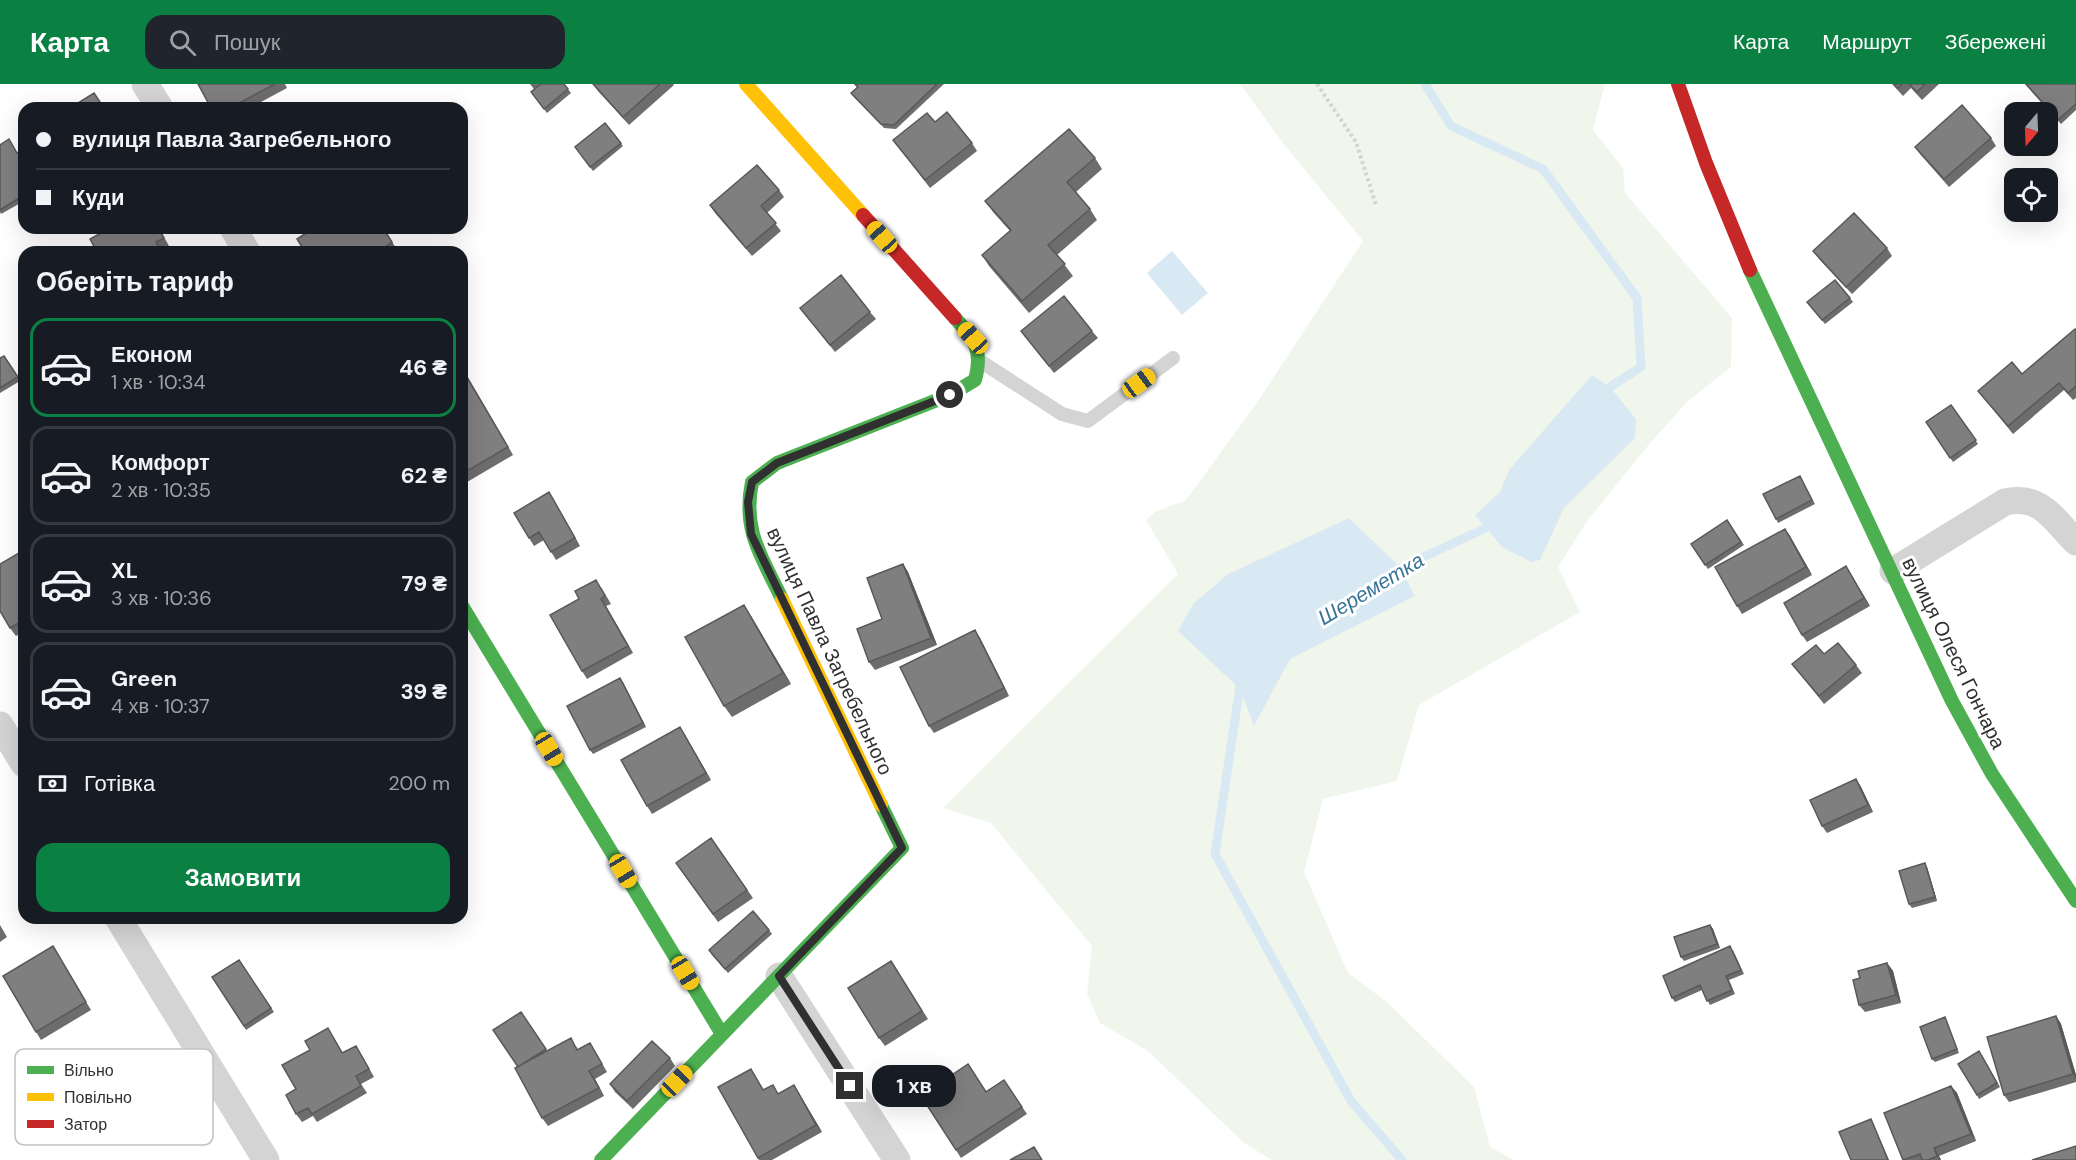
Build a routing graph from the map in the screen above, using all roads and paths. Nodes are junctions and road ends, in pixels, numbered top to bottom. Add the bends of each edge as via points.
1 (145, 84) edge
2 (746, 84) edge
3 (1317, 84) edge
4 (1678, 84) edge
5 (156, 102) edge
6 (1376, 205) dead end
7 (1173, 358) dead end
8 (980, 361) junction
9 (2076, 542) edge
10 (1893, 571) junction
11 (468, 616) edge
12 (0, 725) edge
13 (18, 754) edge
14 (2076, 901) edge
15 (122, 924) edge
16 (779, 976) junction
17 (722, 1034) junction
18 (198, 1049) edge
19 (213, 1073) edge
20 (266, 1160) edge
21 (601, 1160) edge
22 (897, 1160) edge

1 - 5 street
2 - 8 street via 973,338
3 - 6 path via 1356,142
4 - 10 street, вулиця Олеся Гончара via 1736,238
7 - 8 lane via 1088,421 1062,414
8 - 16 street, вулиця Павла Загребельного via 975,380 950,395 777,463 752,482 748,502 751,534 902,848
9 - 10 street via 2041,506 2023,498 2006,502
10 - 14 street, вулиця Олеся Гончара via 1972,740
11 - 17 street
12 - 13 street
15 - 18 street
16 - 17 street, вулиця Павла Загребельного
16 - 22 street
17 - 21 street, вулиця Павла Загребельного
19 - 20 street

